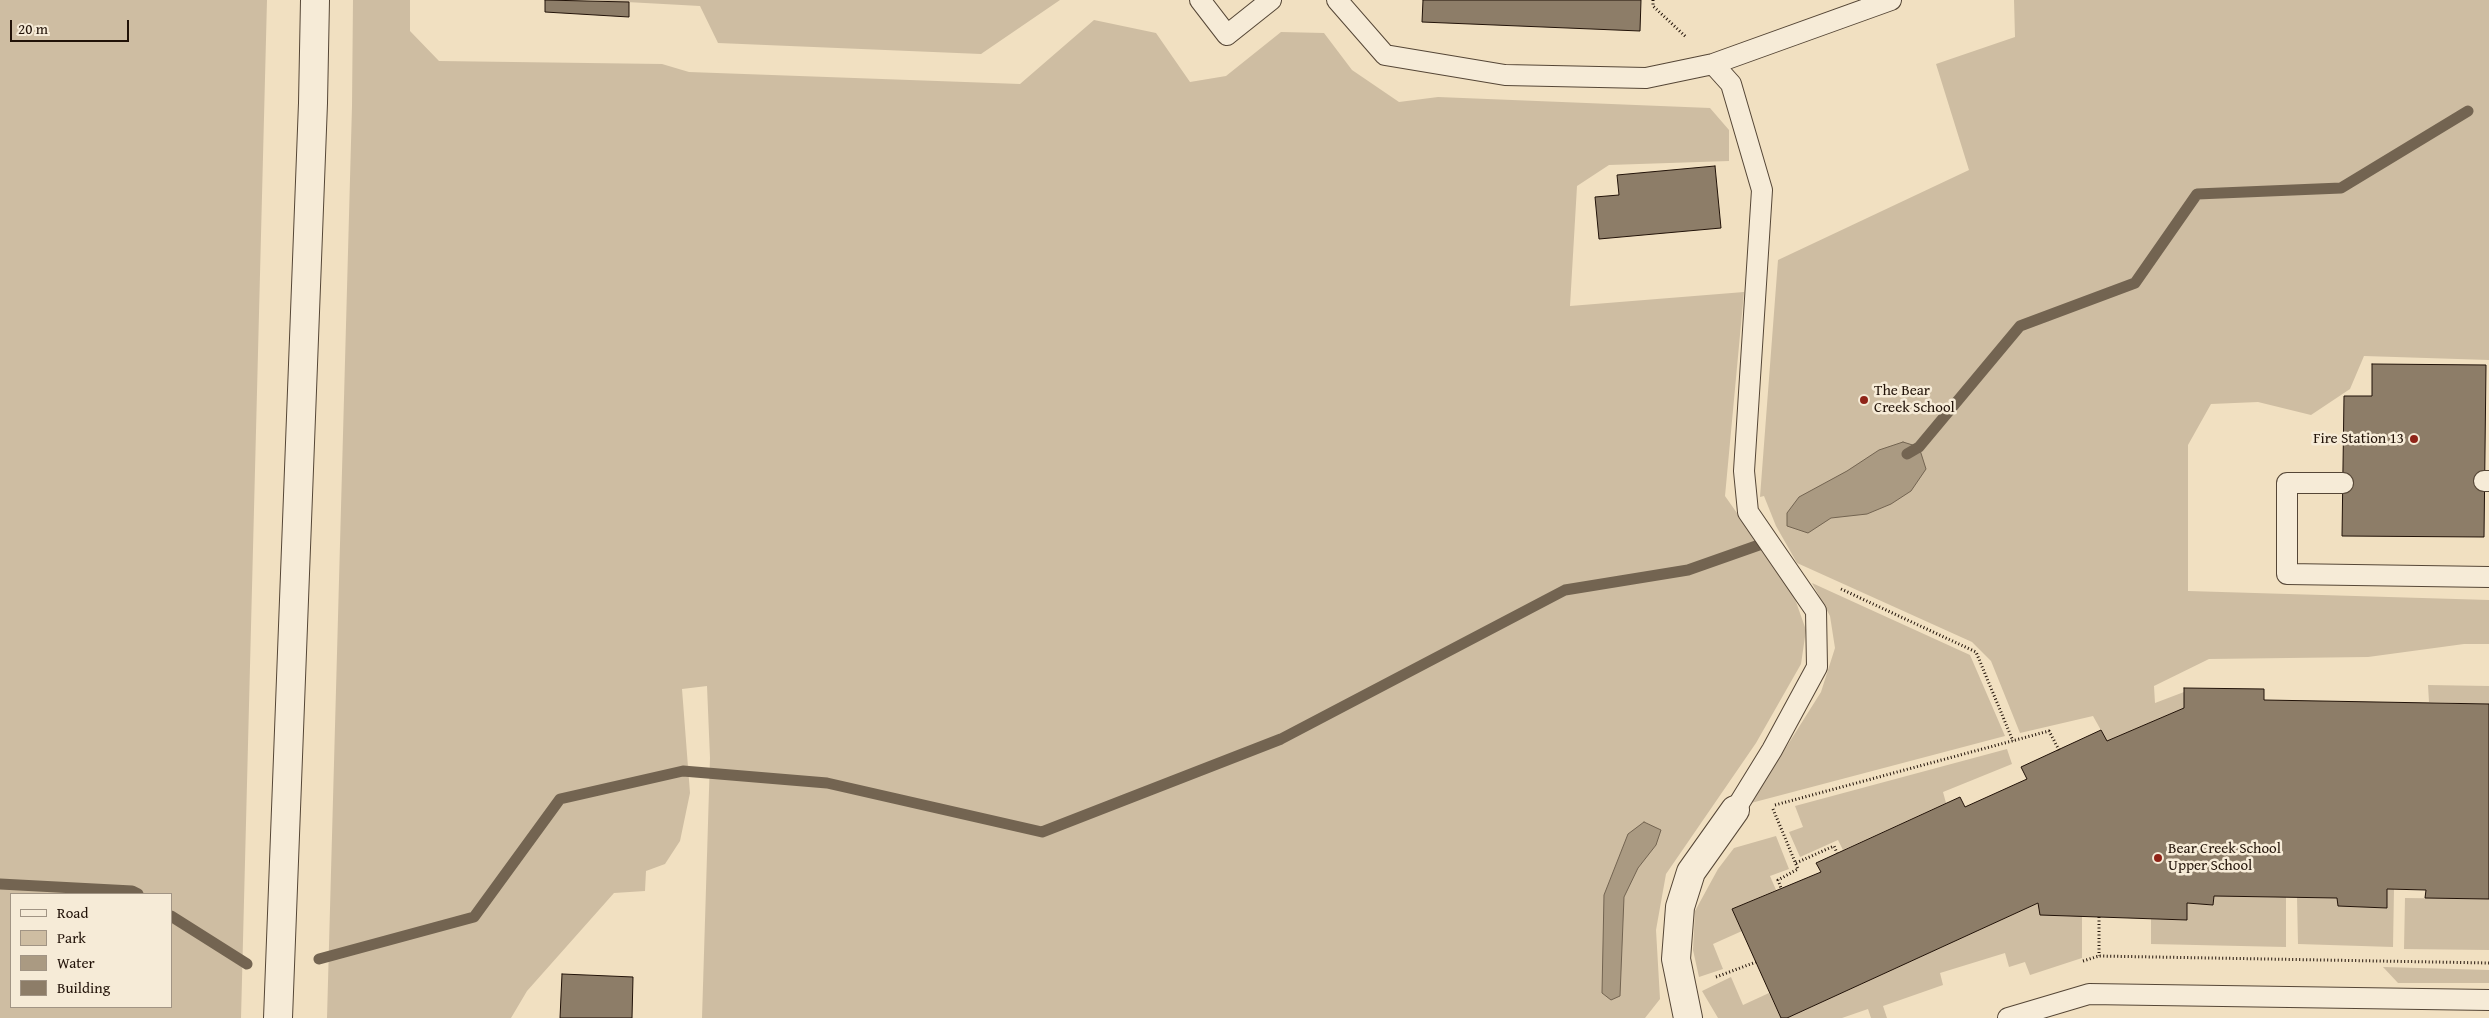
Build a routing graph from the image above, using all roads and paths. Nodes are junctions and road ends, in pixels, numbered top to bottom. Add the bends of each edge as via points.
1 (315, 0) edge
2 (1200, 0) edge
3 (1271, 0) edge
4 (1337, 0) edge
5 (1653, 0) edge
6 (1891, 0) edge
7 (1713, 64) junction
8 (2343, 483) dead end
9 (2489, 577) edge
10 (1794, 579) junction
11 (2014, 740) junction
12 (2059, 750) dead end
13 (1772, 806) junction
14 (1735, 810) junction
15 (1837, 853) dead end
16 (1796, 863) junction
17 (1781, 888) dead end
18 (2099, 917) dead end
19 (2099, 956) junction
20 (1756, 962) dead end
21 (2489, 963) edge
22 (2074, 965) dead end
23 (1682, 990) junction
24 (2489, 1000) edge
25 (278, 1018) edge
26 (1688, 1018) edge
27 (2008, 1018) edge

1 - 25 street
2 - 3 lane via 1227,36
4 - 7 lane via 1385,55 1505,75 1646,78
5 - 7 path via 1653,6
6 - 7 lane
7 - 10 lane via 1731,84 1762,190 1744,471 1748,512
8 - 9 lane via 2287,483 2287,574
10 - 11 path via 1810,575 1976,652
10 - 14 lane via 1816,611 1818,667
11 - 12 path via 2049,731
11 - 13 path
13 - 14 path via 1751,812
13 - 16 path
14 - 23 street via 1690,872 1680,907 1676,959
15 - 16 path via 1834,846
16 - 17 path via 1798,868 1778,880
18 - 19 path
19 - 21 path
19 - 22 path
20 - 23 path
23 - 26 street
24 - 27 lane via 2089,994

